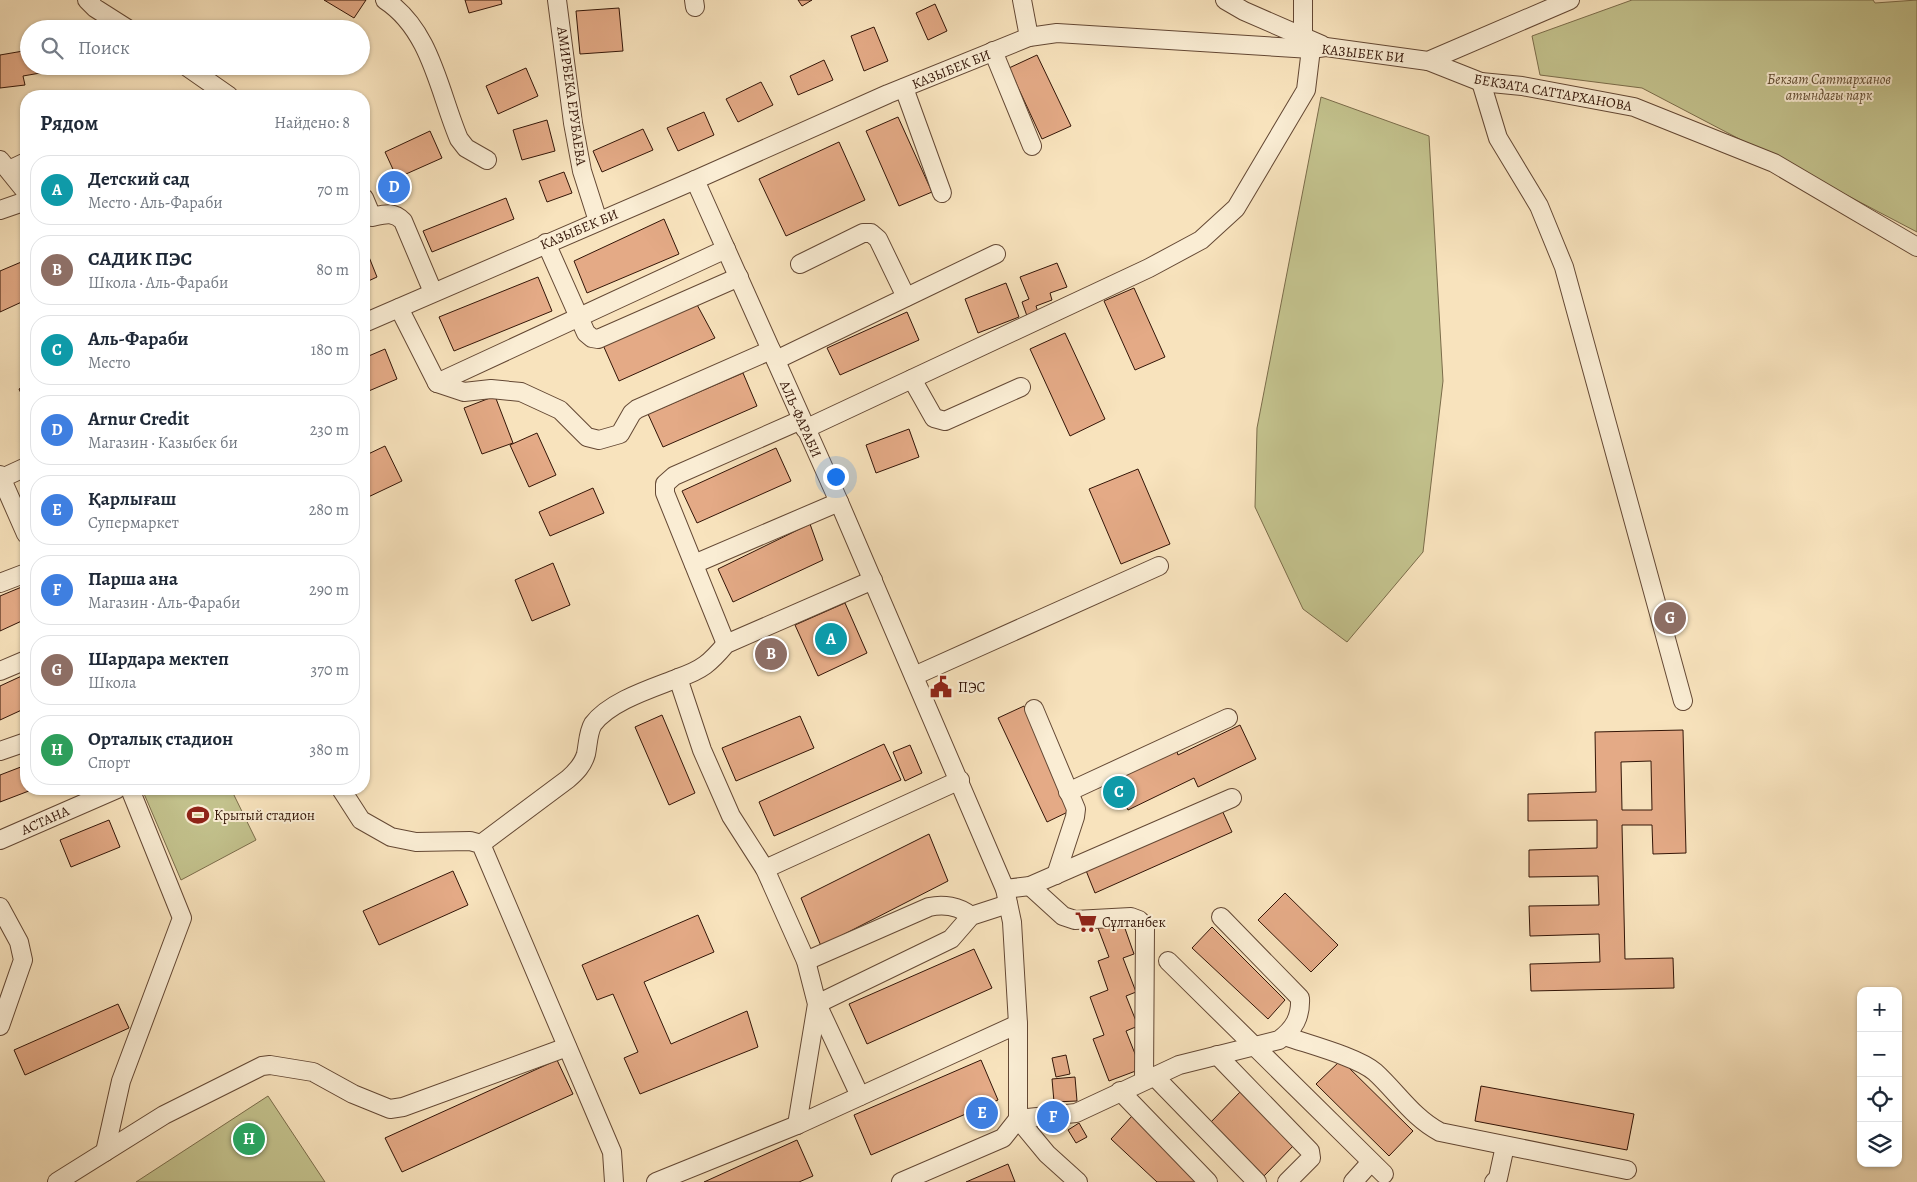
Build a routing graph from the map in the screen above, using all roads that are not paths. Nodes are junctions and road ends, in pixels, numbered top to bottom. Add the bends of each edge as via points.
1 (87, 0) edge
2 (385, 0) edge
3 (557, 0) edge
4 (1022, 0) edge
5 (1226, 0) edge
6 (1303, 0) edge
7 (1570, 0) edge
8 (114, 20) edge
9 (1029, 37) junction
10 (1313, 44) junction
11 (993, 51) junction
12 (1428, 61) junction
13 (199, 75) edge
14 (1481, 82) junction
15 (904, 88) junction
16 (220, 90) edge
17 (1032, 146) dead end
18 (487, 160) dead end
19 (20, 163) edge
20 (4, 165) edge
21 (695, 180) junction
22 (20, 185) edge
23 (942, 193) dead end
24 (20, 202) edge
25 (0, 210) edge
26 (370, 218) edge
27 (598, 221) junction
28 (546, 243) junction
29 (1917, 247) edge
30 (726, 249) junction
31 (996, 254) dead end
32 (800, 264) dead end
33 (739, 277) junction
34 (432, 292) junction
35 (906, 297) junction
36 (399, 308) junction
37 (578, 317) junction
38 (370, 320) edge
39 (774, 356) junction
40 (912, 379) junction
41 (437, 383) junction
42 (1020, 388) dead end
43 (803, 425) junction
44 (20, 470) edge
45 (1, 478) edge
46 (839, 502) junction
47 (20, 521) edge
48 (694, 564) junction
49 (1159, 566) dead end
50 (20, 575) edge
51 (873, 580) junction
52 (0, 583) edge
53 (726, 644) junction
54 (20, 663) edge
55 (0, 671) edge
56 (914, 676) junction
57 (678, 678) junction
58 (1683, 700) dead end
59 (1034, 709) dead end
60 (1228, 718) dead end
61 (20, 744) edge
62 (0, 751) edge
63 (960, 780) junction
64 (1068, 792) junction
65 (103, 795) edge
66 (132, 795) edge
67 (345, 795) edge
68 (1232, 798) dead end
69 (0, 840) edge
70 (482, 844) junction
71 (764, 869) junction
72 (1056, 874) junction
73 (1030, 886) junction
74 (1006, 896) junction
75 (0, 907) edge
76 (970, 916) junction
77 (1220, 917) dead end
78 (806, 960) junction
79 (1168, 961) dead end
80 (817, 1004) junction
81 (1018, 1024) junction
82 (0, 1026) edge
83 (1285, 1036) junction
84 (1254, 1046) junction
85 (567, 1048) junction
86 (1217, 1055) junction
87 (1149, 1078) junction
88 (1120, 1091) junction
89 (860, 1096) junction
90 (1018, 1119) junction
91 (798, 1125) junction
92 (1505, 1146) junction
93 (105, 1152) junction
94 (1371, 1162) junction
95 (1627, 1170) dead end
96 (1384, 1174) dead end
97 (56, 1182) edge
98 (614, 1182) edge
99 (656, 1182) edge
100 (901, 1182) edge
101 (1078, 1182) edge
102 (1208, 1182) edge
103 (1257, 1182) edge
104 (1287, 1182) edge
105 (1353, 1182) edge
106 (1494, 1182) edge

1 - 8 street
2 - 18 street via 398,9 419,35 459,139 466,148
3 - 27 street, АМИРБЕКА ЕРУБАЕВА via 573,123 582,171
4 - 9 street
5 - 10 street
6 - 10 street
7 - 12 street
9 - 10 street, КАЗЫБЕК БИ via 1057,33
9 - 11 street, КАЗЫБЕК БИ
10 - 12 street, КАЗЫБЕК БИ
10 - 40 street via 1306,90 1269,156 1236,208 1201,240 1149,268
11 - 15 street, КАЗЫБЕК БИ
11 - 17 street
12 - 14 street, БЕКЗАТА САТТАРХАНОВА
13 - 16 street
14 - 29 street, БЕКЗАТА САТТАРХАНОВА via 1634,106 1774,163
14 - 58 street via 1498,138 1538,206 1564,267
15 - 21 street, КАЗЫБЕК БИ
15 - 23 street
19 - 20 street
20 - 22 street
21 - 27 street, КАЗЫБЕК БИ
21 - 30 street, АЛЬ-ФАРАБИ
24 - 25 street
26 - 34 street via 388,213 396,214 403,221
27 - 28 street, КАЗЫБЕК БИ
28 - 34 street, КАЗЫБЕК БИ
28 - 37 street
30 - 33 street, АЛЬ-ФАРАБИ
30 - 37 street
31 - 35 street
32 - 35 street via 863,233 871,233 878,239
33 - 37 street via 598,339 586,333
33 - 39 street, АЛЬ-ФАРАБИ
34 - 36 street, КАЗЫБЕК БИ
35 - 39 street
36 - 38 street, КАЗЫБЕК БИ
36 - 41 street
37 - 41 street
39 - 41 street via 637,409 620,434 599,440 583,434 560,410 521,392 491,389 464,392
39 - 43 street, АЛЬ-ФАРАБИ
40 - 42 street via 934,418 945,421
40 - 43 street
43 - 46 street, АЛЬ-ФАРАБИ
43 - 48 street via 674,476 665,484 665,493
44 - 45 street
45 - 47 street
46 - 48 street
46 - 51 street, АЛЬ-ФАРАБИ
48 - 53 street
49 - 56 street
50 - 52 street
51 - 53 street
51 - 56 street, АЛЬ-ФАРАБИ
53 - 57 street via 698,671
54 - 55 street
56 - 63 street, АЛЬ-ФАРАБИ
57 - 70 street via 634,696 607,712 593,724 585,756 568,780
57 - 71 street via 702,750 731,816
59 - 64 street
60 - 64 street
61 - 62 street
63 - 71 street
63 - 74 street, АЛЬ-ФАРАБИ
64 - 72 street via 1076,809 1075,817
65 - 69 street, АСТАНА
66 - 93 street via 182,918 120,1081
67 - 70 street via 362,820 391,837 416,842 470,841
68 - 72 street
70 - 85 street
71 - 78 street
72 - 73 street
73 - 74 street
73 - 87 street via 1063,916 1075,920 1132,918 1145,926
74 - 76 street
74 - 81 street, АЛЬ-ФАРАБИ via 1012,922
75 - 82 street via 19,942 23,960
76 - 78 street via 964,910 940,905 929,907
76 - 80 street via 951,939
77 - 83 street via 1300,998 1301,1012
78 - 80 street
79 - 84 street
80 - 89 street
80 - 91 street
81 - 89 street
81 - 90 street, АЛЬ-ФАРАБИ
83 - 84 street
83 - 92 street via 1373,1070 1425,1124 1440,1132
84 - 86 street
84 - 94 street
85 - 93 street via 390,1109 353,1094 313,1072 262,1066 164,1115
85 - 98 street via 612,1152
86 - 87 street via 1179,1065
86 - 104 street via 1310,1151 1311,1158
87 - 88 street
87 - 103 street
88 - 90 street via 1076,1112
88 - 102 street
89 - 91 street
90 - 100 street via 1003,1138
90 - 101 street via 1047,1154
91 - 99 street
92 - 95 street
92 - 106 street via 1498,1178
93 - 97 street
94 - 96 street
94 - 105 street

